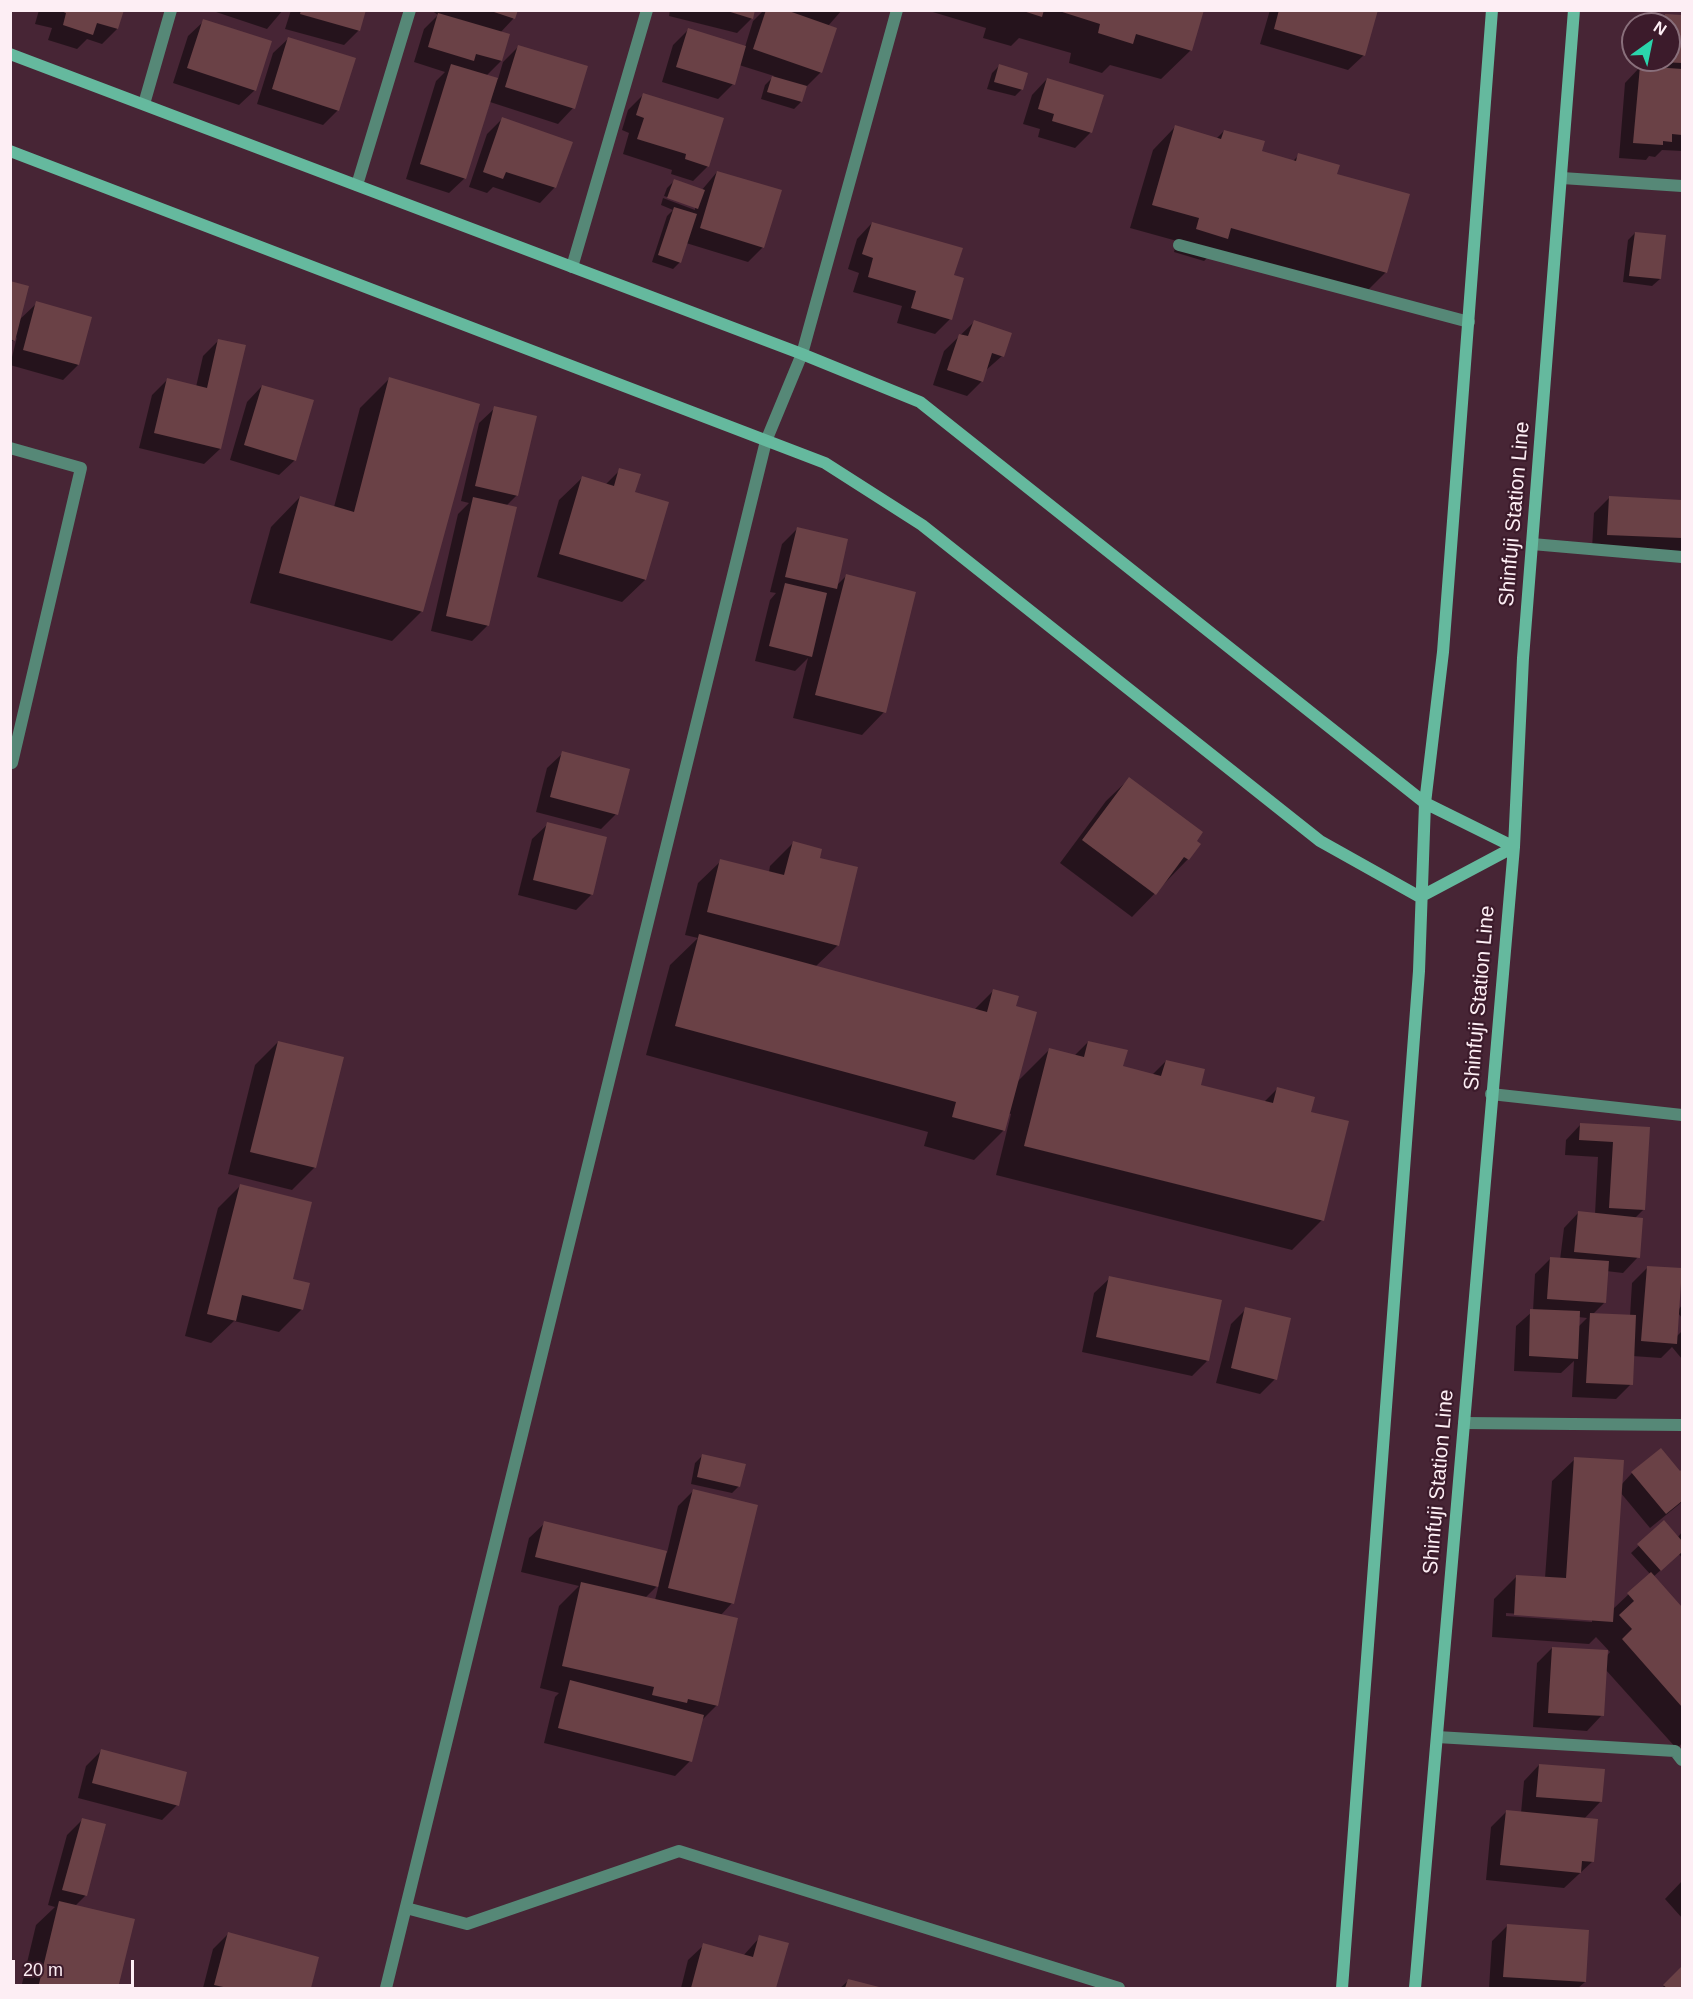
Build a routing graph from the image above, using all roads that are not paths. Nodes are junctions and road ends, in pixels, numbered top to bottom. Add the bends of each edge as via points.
1 (171, 10) edge
2 (410, 10) edge
3 (647, 10) edge
4 (897, 10) edge
5 (1492, 10) edge
6 (1574, 10) edge
7 (10, 54) edge
8 (144, 104) junction
9 (10, 151) edge
10 (1562, 178) junction
11 (357, 185) junction
12 (1683, 186) edge
13 (1179, 245) dead end
14 (572, 267) junction
15 (1469, 322) junction
16 (802, 354) junction
17 (766, 441) junction
18 (10, 448) edge
19 (1532, 544) junction
20 (1683, 557) edge
21 (12, 763) edge
22 (1425, 803) junction
23 (1514, 847) junction
24 (1420, 897) junction
25 (1491, 1094) junction
26 (1683, 1115) edge
27 (1464, 1423) junction
28 (1683, 1425) edge
29 (1437, 1737) junction
30 (1683, 1760) edge
31 (406, 1908) junction
32 (386, 1989) edge
33 (1119, 1989) edge
34 (1342, 1989) edge
35 (1415, 1989) edge

1 - 8 street
2 - 11 street
3 - 14 street
4 - 16 street
5 - 15 main road
6 - 10 main road, Shinfuji Station Line
7 - 8 main road
8 - 11 main road
9 - 17 main road
10 - 12 street
10 - 19 main road, Shinfuji Station Line
11 - 14 main road
13 - 15 street
14 - 16 main road
15 - 22 main road via 1443,652
16 - 17 street
16 - 22 main road via 920,402
17 - 24 main road via 825,463 922,525 1320,841
17 - 31 street
18 - 21 street via 81,468
19 - 20 street
19 - 23 main road, Shinfuji Station Line
22 - 23 main road
22 - 24 main road
23 - 24 main road
23 - 25 main road, Shinfuji Station Line
24 - 34 main road via 1419,971
25 - 26 street
25 - 27 main road, Shinfuji Station Line
27 - 28 street
27 - 29 main road, Shinfuji Station Line
29 - 30 street via 1675,1751
29 - 35 main road, Shinfuji Station Line
31 - 32 street
31 - 33 street via 467,1924 679,1851

